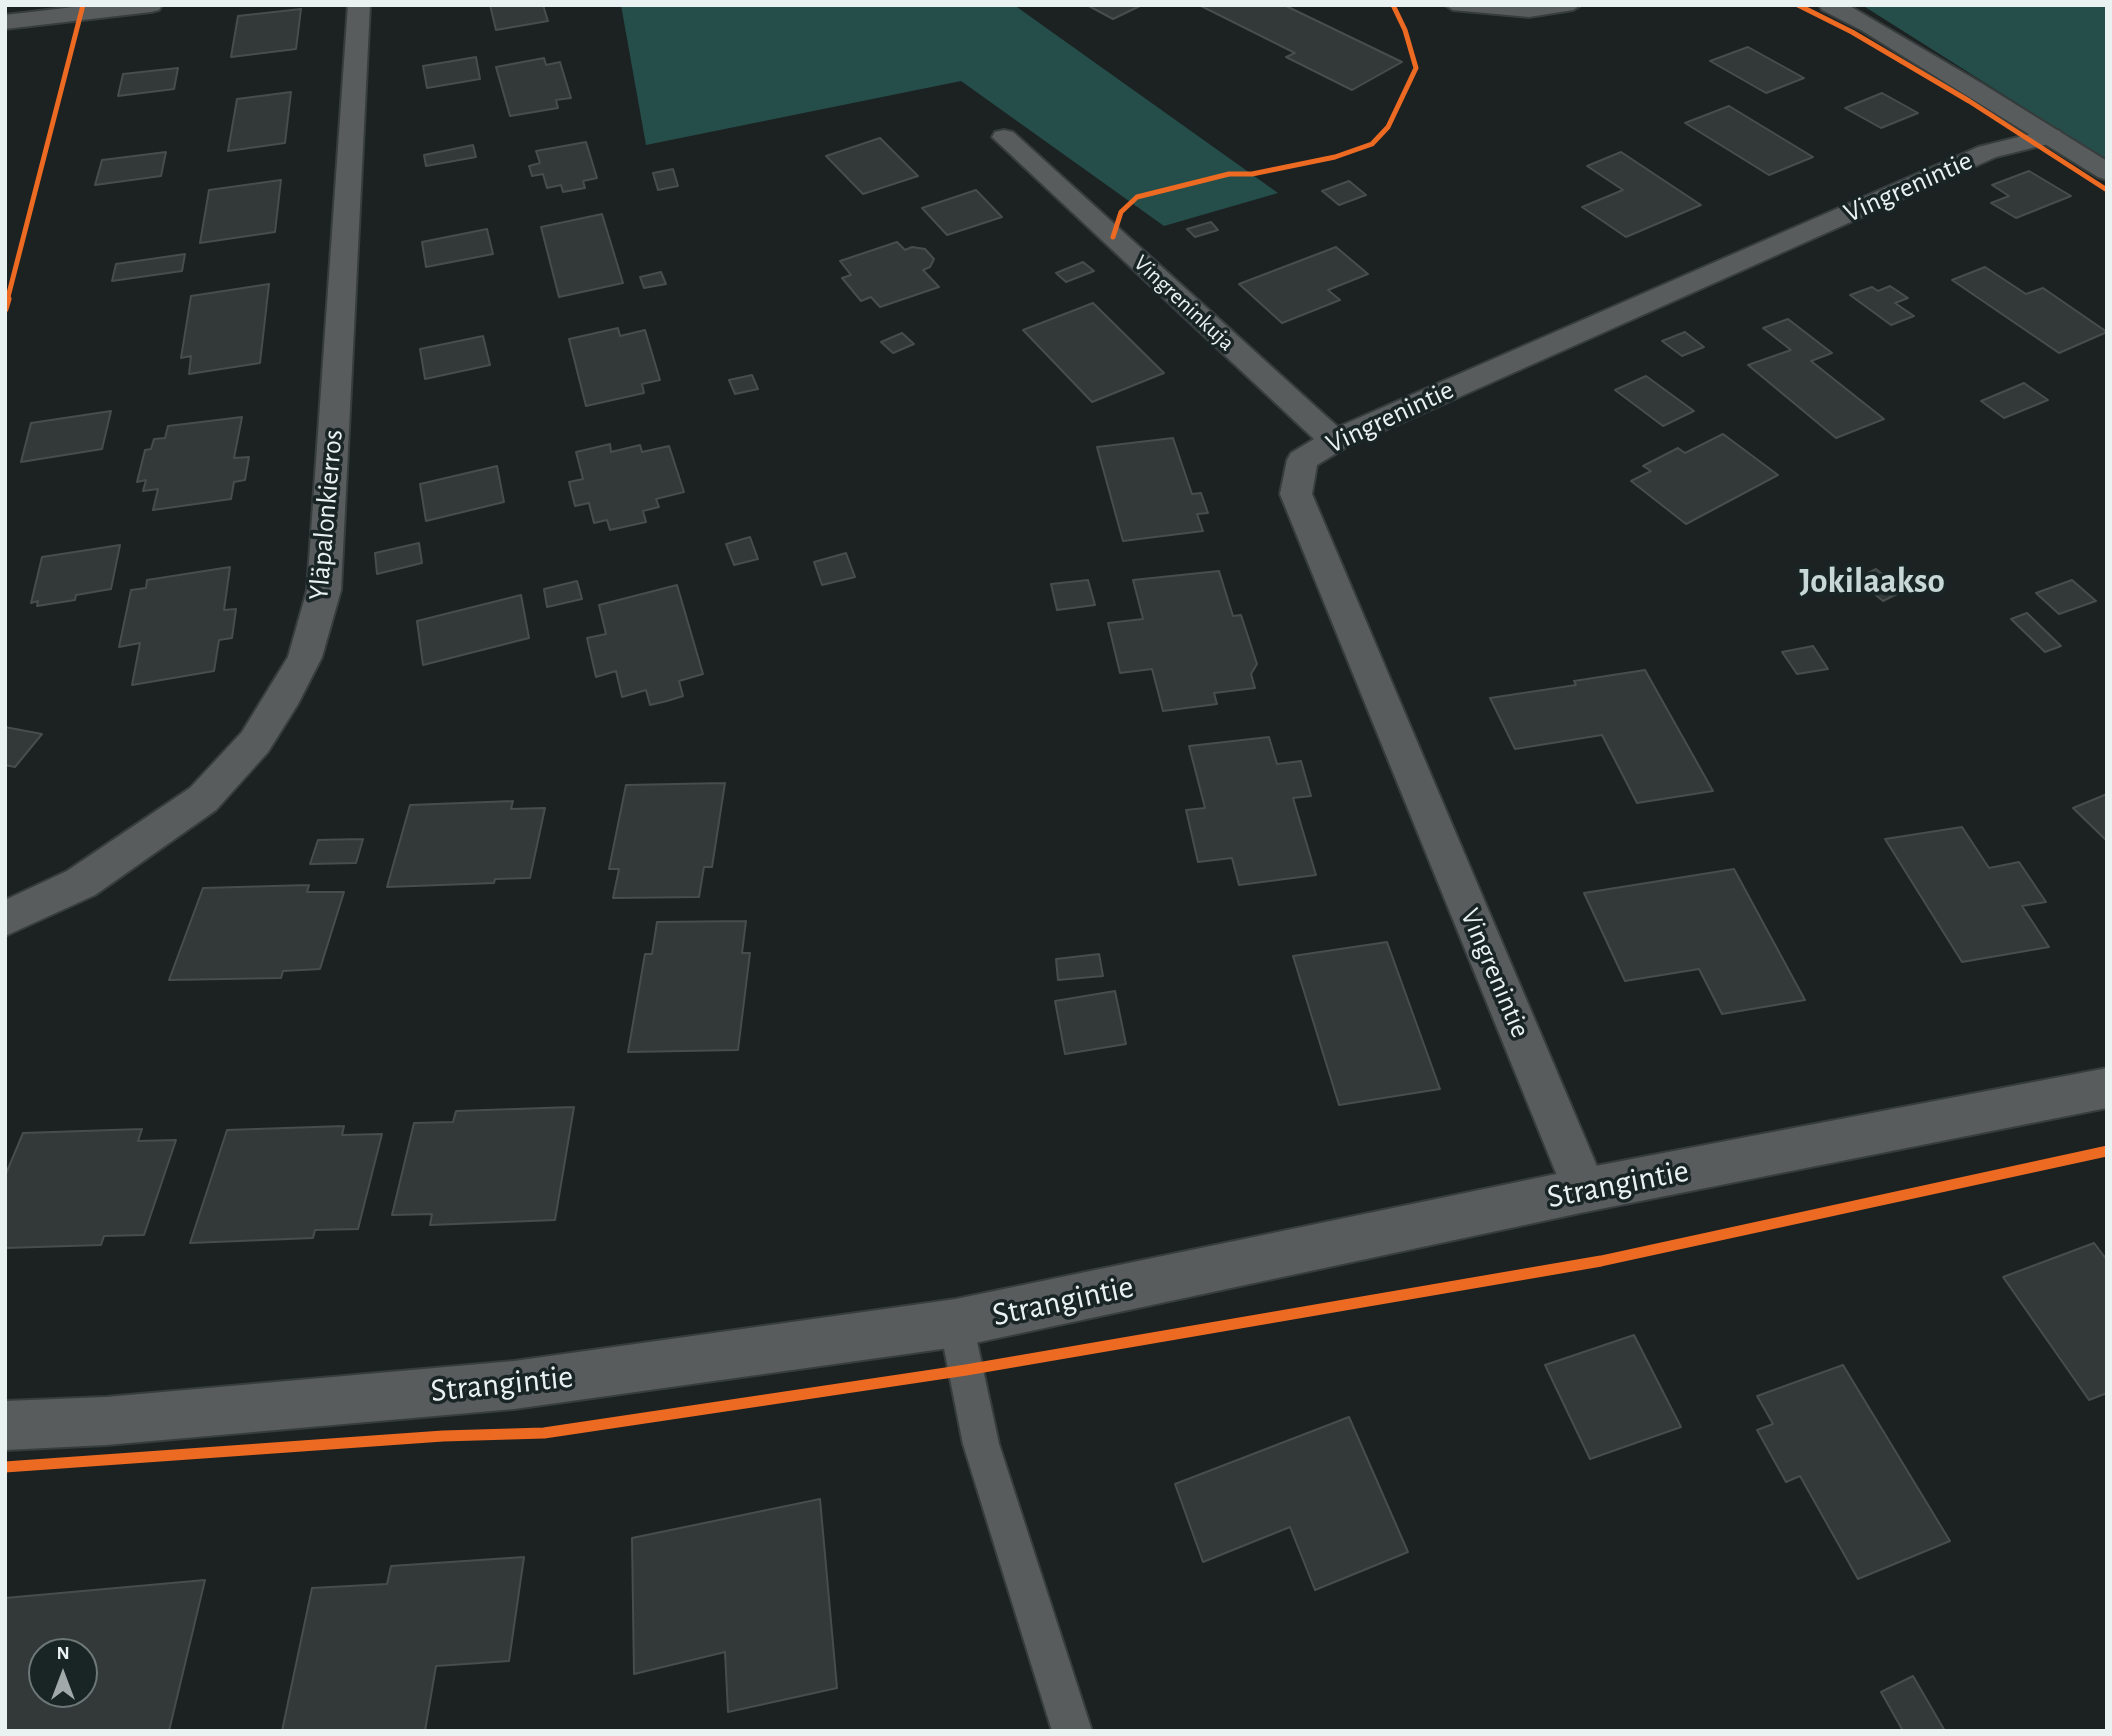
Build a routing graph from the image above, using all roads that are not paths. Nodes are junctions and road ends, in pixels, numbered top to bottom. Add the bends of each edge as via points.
1 (151, 5) edge
2 (359, 5) edge
3 (1453, 5) edge
4 (1573, 5) edge
5 (1830, 5) edge
6 (5, 22) edge
7 (2051, 136) junction
8 (1004, 137) dead end
9 (2107, 172) edge
10 (1334, 441) junction
11 (5, 919) edge
12 (2107, 1088) edge
13 (1585, 1191) junction
14 (956, 1323) junction
15 (5, 1426) edge
16 (1072, 1731) edge

1 - 6 street
2 - 11 street, Yläpalonkierros via 324,590 305,657 255,742 203,799 81,883
3 - 4 lane via 1556,13
5 - 7 street
7 - 9 street
7 - 10 street, Vingrenintie via 1987,152
8 - 10 street, Vingreninkuja
10 - 13 street, Vingrenintie via 1302,460 1296,494
12 - 13 street, Strangintie
13 - 14 street, Strangintie
14 - 15 street, Strangintie via 514,1385
14 - 16 lane via 981,1444

